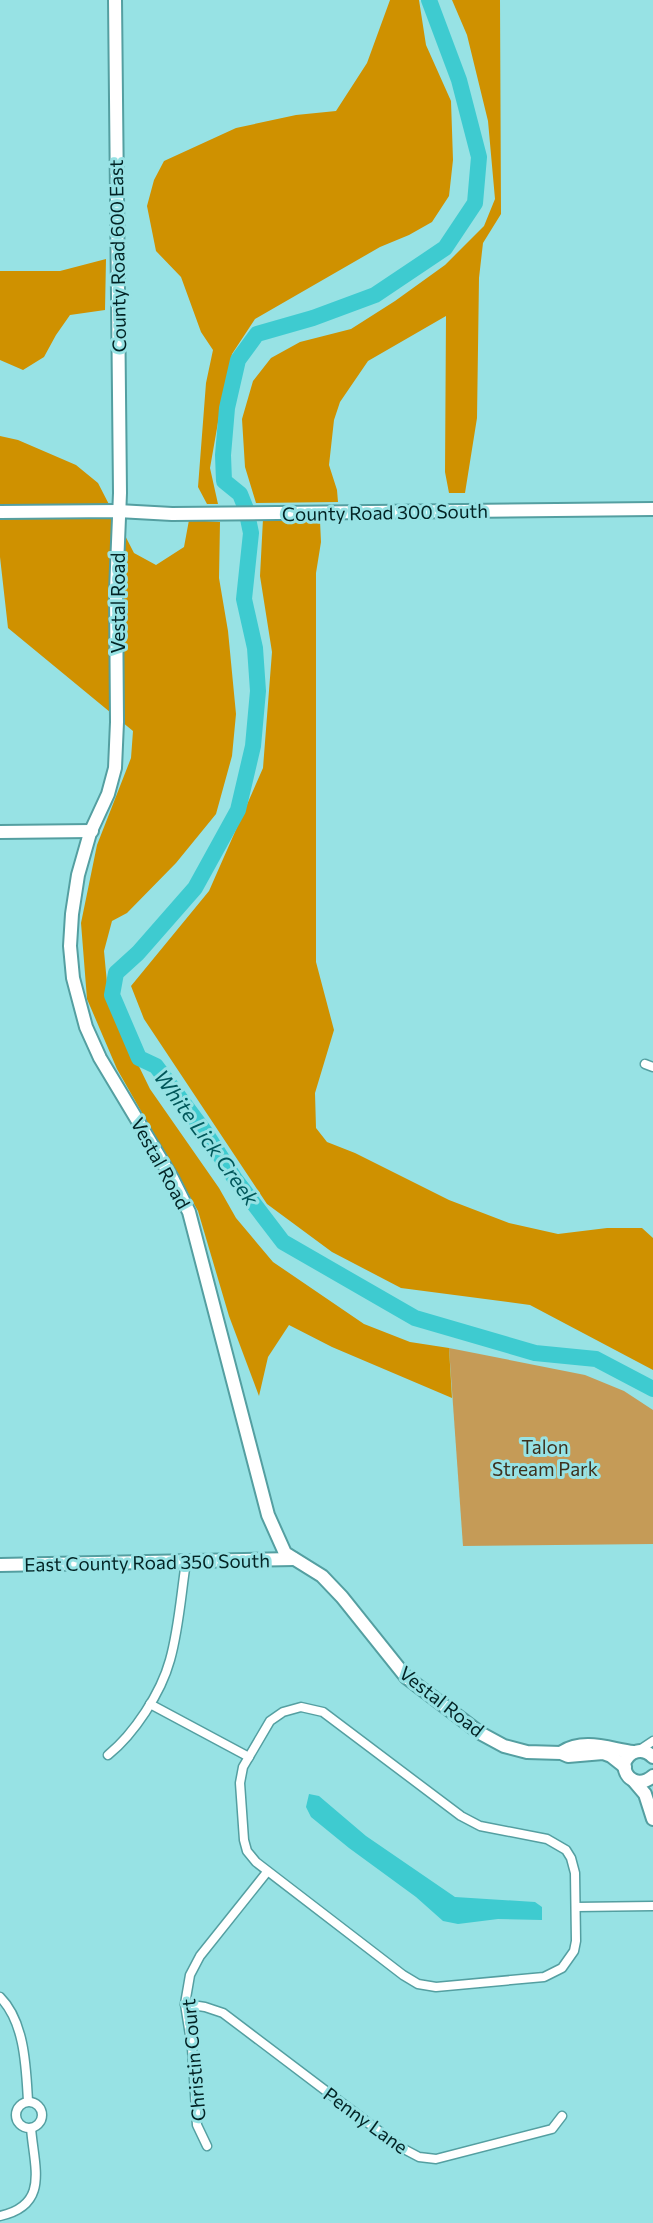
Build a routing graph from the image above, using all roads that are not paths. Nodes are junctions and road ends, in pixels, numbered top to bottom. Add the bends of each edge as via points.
1 (115, 0) edge
2 (653, 509) edge
3 (118, 511) junction
4 (0, 512) edge
5 (92, 831) junction
6 (0, 832) edge
7 (294, 1559) junction
8 (186, 1562) junction
9 (0, 1565) edge
10 (150, 1704) junction
11 (653, 1741) edge
12 (635, 1752) junction
13 (561, 1753) junction
14 (108, 1755) dead end
15 (249, 1757) junction
16 (653, 1757) edge
17 (625, 1767) junction
18 (653, 1777) edge
19 (634, 1781) junction
20 (653, 1792) edge
21 (653, 1819) edge
22 (267, 1872) junction
23 (653, 1906) edge
24 (576, 1907) junction
25 (0, 1997) edge
26 (185, 2004) junction
27 (28, 2101) junction
28 (562, 2116) dead end
29 (31, 2128) junction
30 (207, 2146) dead end
31 (0, 2216) edge

1 - 3 street, County Road 600 East
2 - 3 street, County Road 300 South via 290,514
3 - 4 street, County Road 300 South
3 - 5 street, Vestal Road via 114,768
5 - 6 street
5 - 7 street, Vestal Road via 78,874 72,914 70,946 79,1006 100,1058 189,1212 268,1515 280,1545
7 - 8 street, East County Road 350 South
7 - 13 street, Vestal Road via 322,1576 406,1677 451,1712 504,1746
8 - 9 street, East County Road 350 South
8 - 10 street via 171,1658
10 - 14 street via 125,1741
10 - 15 street
11 - 12 street
12 - 13 street, Vestal Road via 597,1745
12 - 16 street, Vestal Road
12 - 17 street via 626,1759
13 - 17 street, Vestal Road via 604,1753
15 - 22 street via 240,1775 244,1840 253,1860
15 - 24 street via 270,1721 283,1712 301,1707 323,1713 461,1816 480,1826 561,1846 575,1867
17 - 19 street
18 - 19 street
18 - 20 street
19 - 21 street via 645,1794
22 - 24 street via 403,1975 427,1986 554,1974 574,1951
22 - 26 street, Christin Court via 200,1956 190,1975
23 - 24 street
25 - 27 street via 19,2034
26 - 28 street, Penny Lane via 223,2013 419,2157 445,2158 552,2129
26 - 30 street, Christin Court via 197,2125
27 - 29 street via 39,2105 43,2114
27 - 29 street via 18,2107 16,2117 22,2126
29 - 31 street via 34,2192 24,2208

